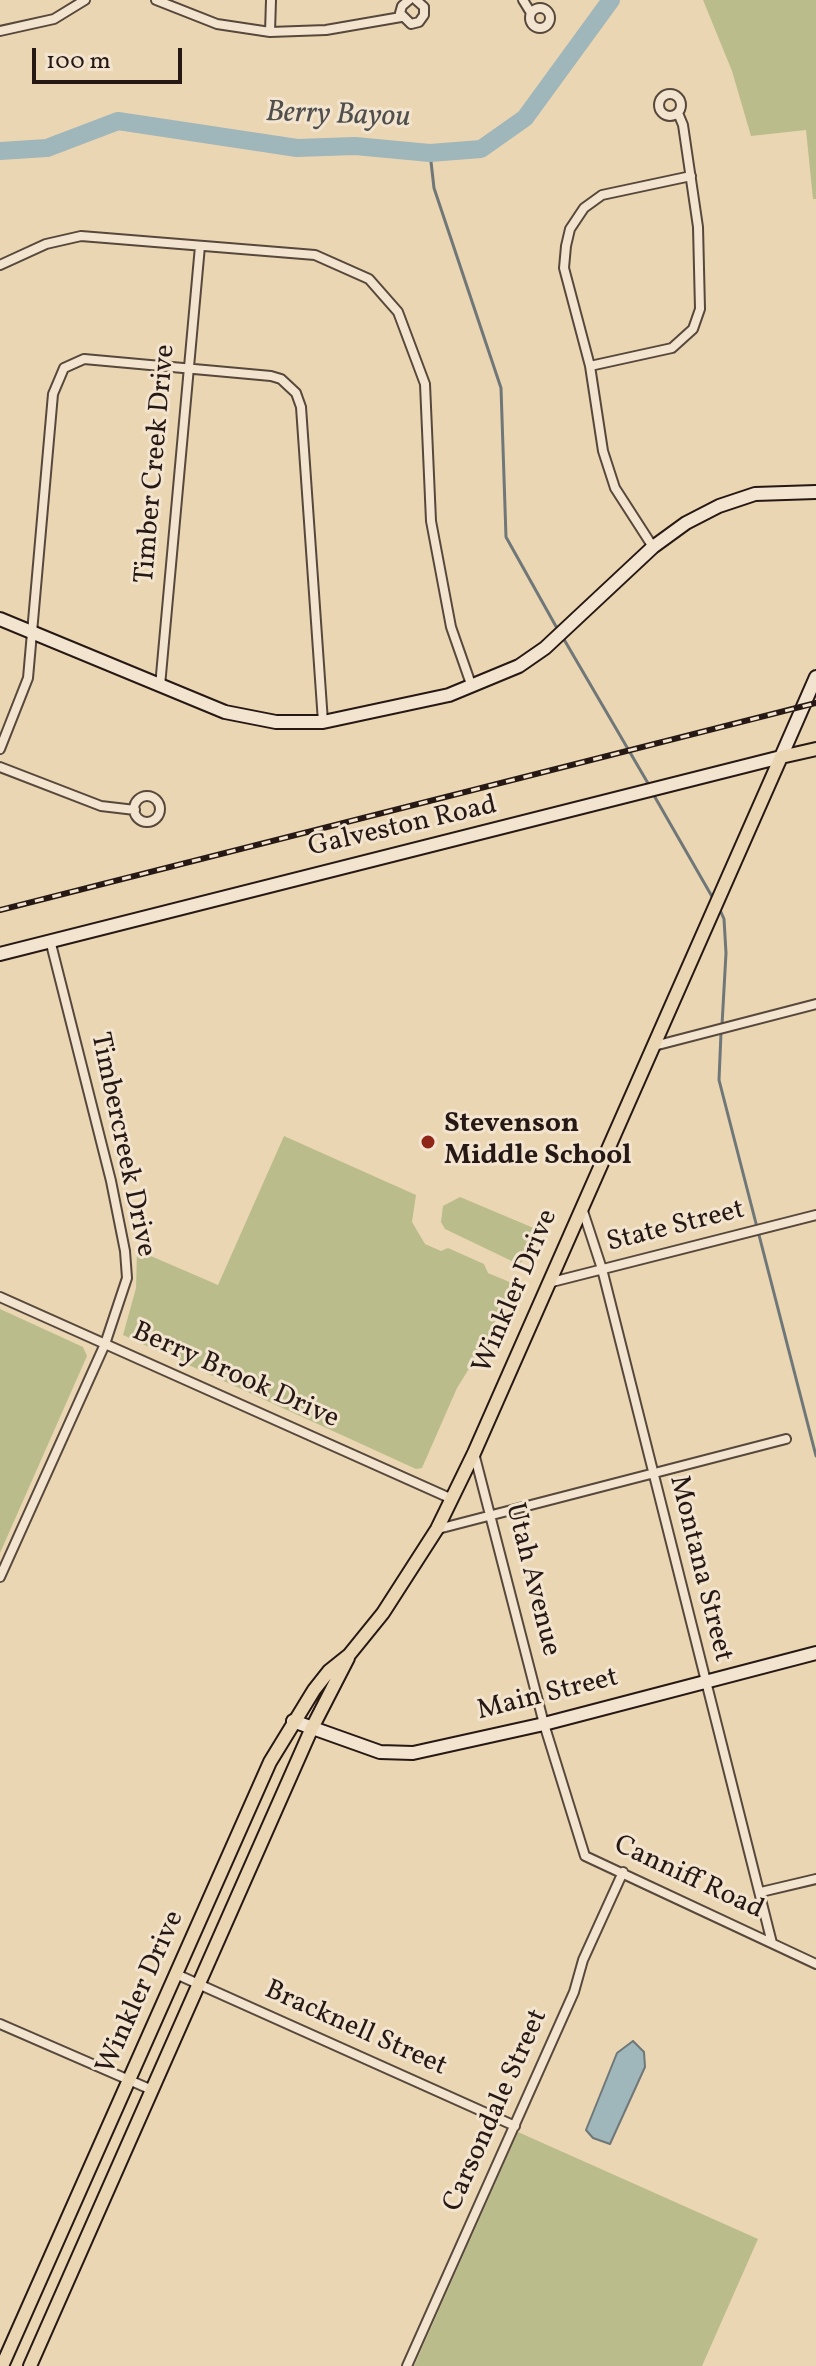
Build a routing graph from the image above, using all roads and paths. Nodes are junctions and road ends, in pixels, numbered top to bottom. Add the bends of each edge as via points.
1 (85, 0) edge
2 (156, 0) edge
3 (271, 0) edge
4 (409, 0) edge
5 (416, 0) edge
6 (523, 0) edge
7 (531, 13) dead end
8 (401, 17) junction
9 (0, 31) edge
10 (270, 32) junction
11 (678, 113) dead end
12 (691, 176) junction
13 (200, 246) junction
14 (0, 265) edge
15 (590, 366) junction
16 (186, 368) junction
17 (816, 492) edge
18 (653, 547) junction
19 (0, 619) edge
20 (33, 633) junction
21 (816, 677) edge
22 (160, 686) junction
23 (472, 687) junction
24 (323, 722) junction
25 (0, 749) edge
26 (816, 749) edge
27 (781, 757) junction
28 (0, 767) edge
29 (135, 810) dead end
30 (50, 940) junction
31 (0, 954) edge
32 (816, 1004) edge
33 (653, 1046) junction
34 (581, 1206) junction
35 (816, 1215) edge
36 (602, 1269) junction
37 (547, 1283) junction
38 (0, 1297) edge
39 (105, 1344) junction
40 (786, 1439) dead end
41 (474, 1453) junction
42 (653, 1475) junction
43 (452, 1499) junction
44 (492, 1514) junction
45 (437, 1529) junction
46 (0, 1577) edge
47 (816, 1653) edge
48 (349, 1655) junction
49 (704, 1680) junction
50 (293, 1721) junction
51 (544, 1724) junction
52 (311, 1730) junction
53 (585, 1856) joint
54 (623, 1872) junction
55 (816, 1879) edge
56 (761, 1892) junction
57 (772, 1943) junction
58 (816, 1964) edge
59 (176, 1974) junction
60 (199, 1984) junction
61 (0, 2024) edge
62 (129, 2080) junction
63 (152, 2090) junction
64 (515, 2126) junction
65 (80, 2191) junction
66 (104, 2201) junction
67 (2, 2366) edge
68 (30, 2366) edge
69 (407, 2366) edge

1 - 9 street via 54,19
2 - 10 street via 217,24
3 - 10 street
4 - 8 street
5 - 8 street via 424,7 422,19 411,24
6 - 7 street
8 - 10 street via 326,30
11 - 12 street
12 - 15 street via 700,271 700,309 693,329 660,352
12 - 15 street via 602,195 584,208 570,229 564,268
13 - 14 street via 81,236 46,244
13 - 16 street, Timber Creek Drive
13 - 23 street via 315,255 369,279 398,312 425,384 437,561 451,627
15 - 18 street via 603,451 615,488
16 - 20 street via 84,359 64,368 53,394
16 - 22 street, Timber Creek Drive
16 - 24 street via 271,376 296,393
17 - 18 street via 755,494 719,506
18 - 23 street via 545,648
19 - 20 street
20 - 22 street
20 - 25 street via 28,678
21 - 27 street
22 - 24 street via 252,719
23 - 24 street
26 - 27 main road, Galveston Road
27 - 30 street, Galveston Road
27 - 33 main road, Winkler Drive
28 - 29 street via 101,806
30 - 31 street, Galveston Road
30 - 39 street, Timbercreek Drive via 125,1251 127,1278
32 - 33 street
33 - 34 main road, Winkler Drive
34 - 36 street, Montana Street
34 - 37 main road, Winkler Drive
35 - 36 street, State Street
36 - 37 street, State Street
36 - 42 street, Montana Street
37 - 41 main road, Winkler Drive
38 - 39 street, Berry Brook Drive
39 - 43 street, Berry Brook Drive
39 - 46 street, Timbercreek Drive
40 - 42 street
41 - 43 main road, Winkler Drive
41 - 44 street, Utah Avenue
42 - 44 street
42 - 49 street, Montana Street
43 - 45 main road, Winkler Drive
44 - 45 street
44 - 51 street, Utah Avenue
45 - 48 main road, Winkler Drive
47 - 49 street, Main Street
48 - 50 main road, Winkler Drive via 329,1671
48 - 52 main road, Winkler Drive
49 - 51 street, Main Street
49 - 56 street, Montana Street
50 - 52 street, Main Street
50 - 59 main road, Winkler Drive
51 - 52 street, Main Street via 404,1753 380,1752
51 - 53 street, Utah Avenue
52 - 60 main road, Winkler Drive
53 - 54 street, Canniff Road
54 - 57 street, Canniff Road
54 - 64 street, Carsondale Street
55 - 56 street
56 - 57 street, Montana Street
57 - 58 street, Canniff Road
59 - 60 street, Bracknell Street
59 - 62 main road, Winkler Drive
60 - 63 main road, Winkler Drive
60 - 64 street, Bracknell Street
61 - 62 street
62 - 63 street
62 - 65 main road, Winkler Drive
63 - 66 main road, Winkler Drive
64 - 69 street, Carsondale Street
65 - 66 main road
65 - 67 main road, Winkler Drive
66 - 68 main road, Winkler Drive

